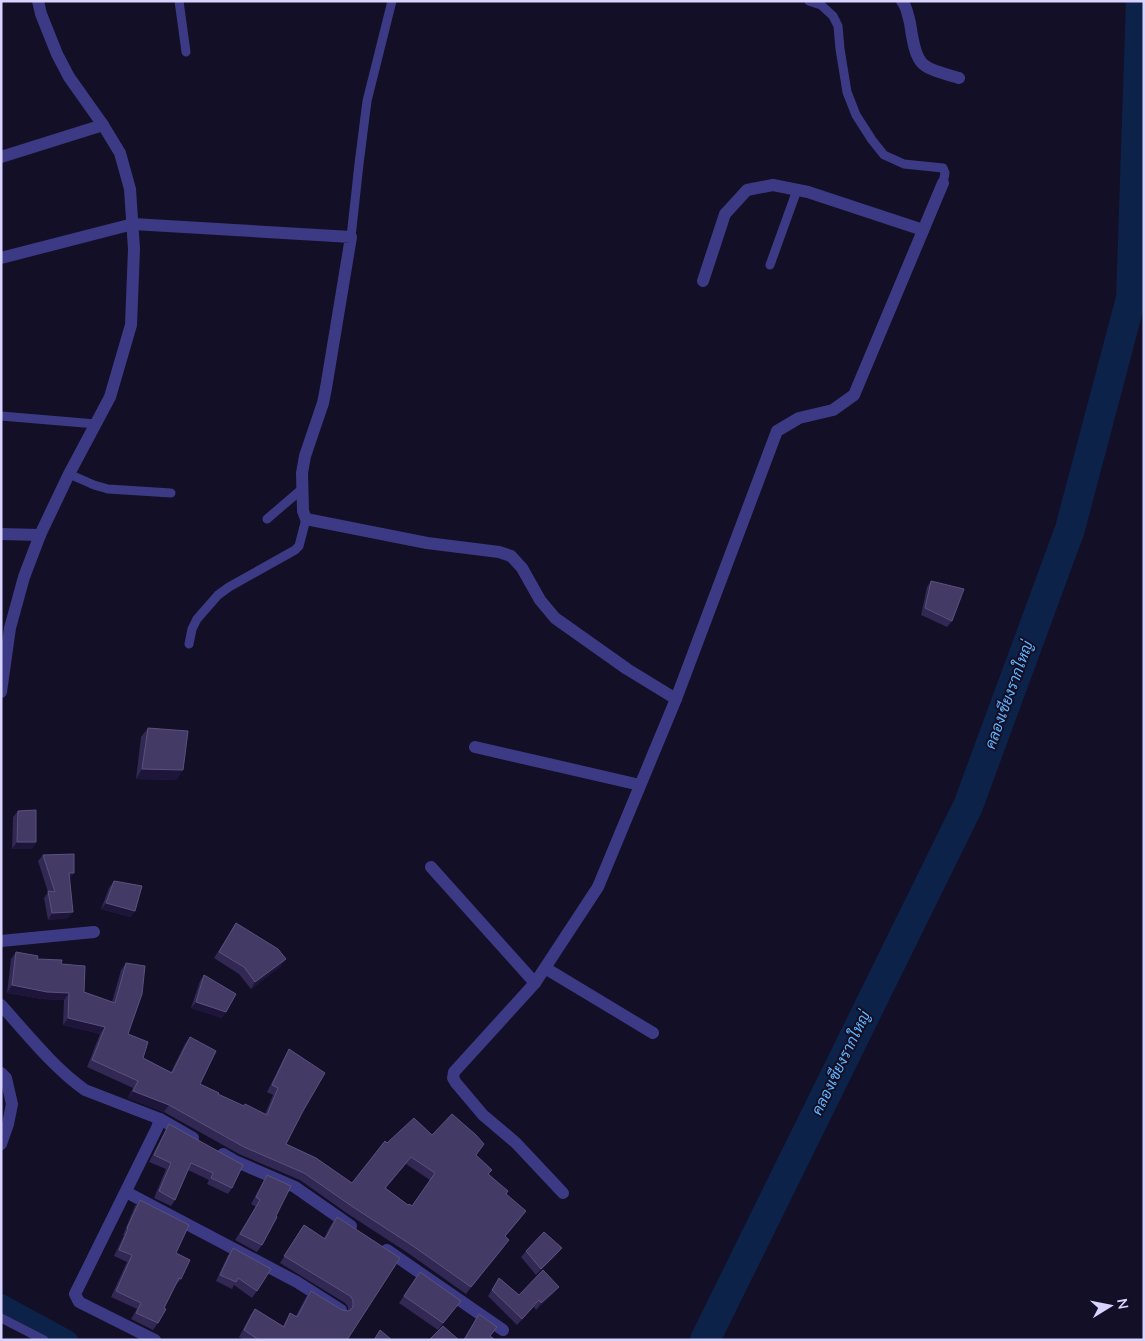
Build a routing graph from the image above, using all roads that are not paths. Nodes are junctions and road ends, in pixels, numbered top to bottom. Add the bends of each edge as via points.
1 (38, 1) edge
2 (179, 1) edge
3 (392, 1) edge
4 (809, 1) edge
5 (902, 1) edge
6 (186, 52) dead end
7 (959, 78) dead end
8 (103, 125) junction
9 (1, 157) edge
10 (943, 183) joint
11 (798, 190) junction
12 (133, 224) junction
13 (923, 230) junction
14 (351, 237) junction
15 (1, 258) edge
16 (770, 265) dead end
17 (704, 281) dead end
18 (1, 416) edge
19 (96, 424) junction
20 (69, 474) junction
21 (302, 489) junction
22 (171, 493) dead end
23 (306, 518) junction
24 (267, 519) dead end
25 (1, 534) edge
26 (40, 535) junction
27 (6, 628) edge
28 (189, 644) dead end
29 (1, 692) edge
30 (676, 699) junction
31 (475, 747) dead end
32 (640, 785) junction
33 (432, 867) dead end
34 (94, 932) dead end
35 (1, 941) edge
36 (545, 968) junction
37 (535, 983) junction
38 (1, 1005) edge
39 (652, 1033) dead end
40 (1, 1073) edge
41 (160, 1119) junction
42 (1, 1144) edge
43 (126, 1192) junction
44 (563, 1193) dead end
45 (358, 1231) edge
46 (381, 1246) edge
47 (341, 1310) edge
48 (1, 1318) edge
49 (503, 1330) dead end
50 (44, 1340) edge
51 (155, 1340) edge

1 - 8 street via 70,77
2 - 6 lane
3 - 14 lane via 368,101
4 - 10 lane via 821,5 838,26 847,92 856,115 872,140 884,155 904,164 943,168
5 - 7 street via 922,64
8 - 9 street
8 - 12 street via 120,153 130,189
10 - 13 street
11 - 13 street
11 - 16 lane
11 - 17 street via 773,185 747,190 725,214
12 - 14 street
12 - 15 street
12 - 19 street via 131,325 110,397
13 - 30 street via 854,395 834,410 799,418 777,431
14 - 21 street via 326,388 305,456
18 - 19 lane
19 - 20 street
20 - 22 lane via 108,489
20 - 26 street
21 - 23 street
21 - 24 lane
23 - 28 lane via 299,546 218,595 197,619
23 - 30 street via 427,543 511,556 555,618 627,670
25 - 26 street
26 - 27 street
27 - 29 street
30 - 32 street
31 - 32 street
32 - 36 street via 598,887
33 - 37 street
34 - 35 street
36 - 37 street
36 - 39 street
37 - 44 street via 454,1072 453,1078 483,1115 516,1143
38 - 41 street via 52,1062 85,1090
40 - 42 street via 6,1078 12,1104
41 - 43 street
41 - 45 street via 235,1161 295,1188
43 - 47 street via 296,1282
43 - 51 street via 77,1289 76,1297 79,1302
46 - 49 street
48 - 50 lane

